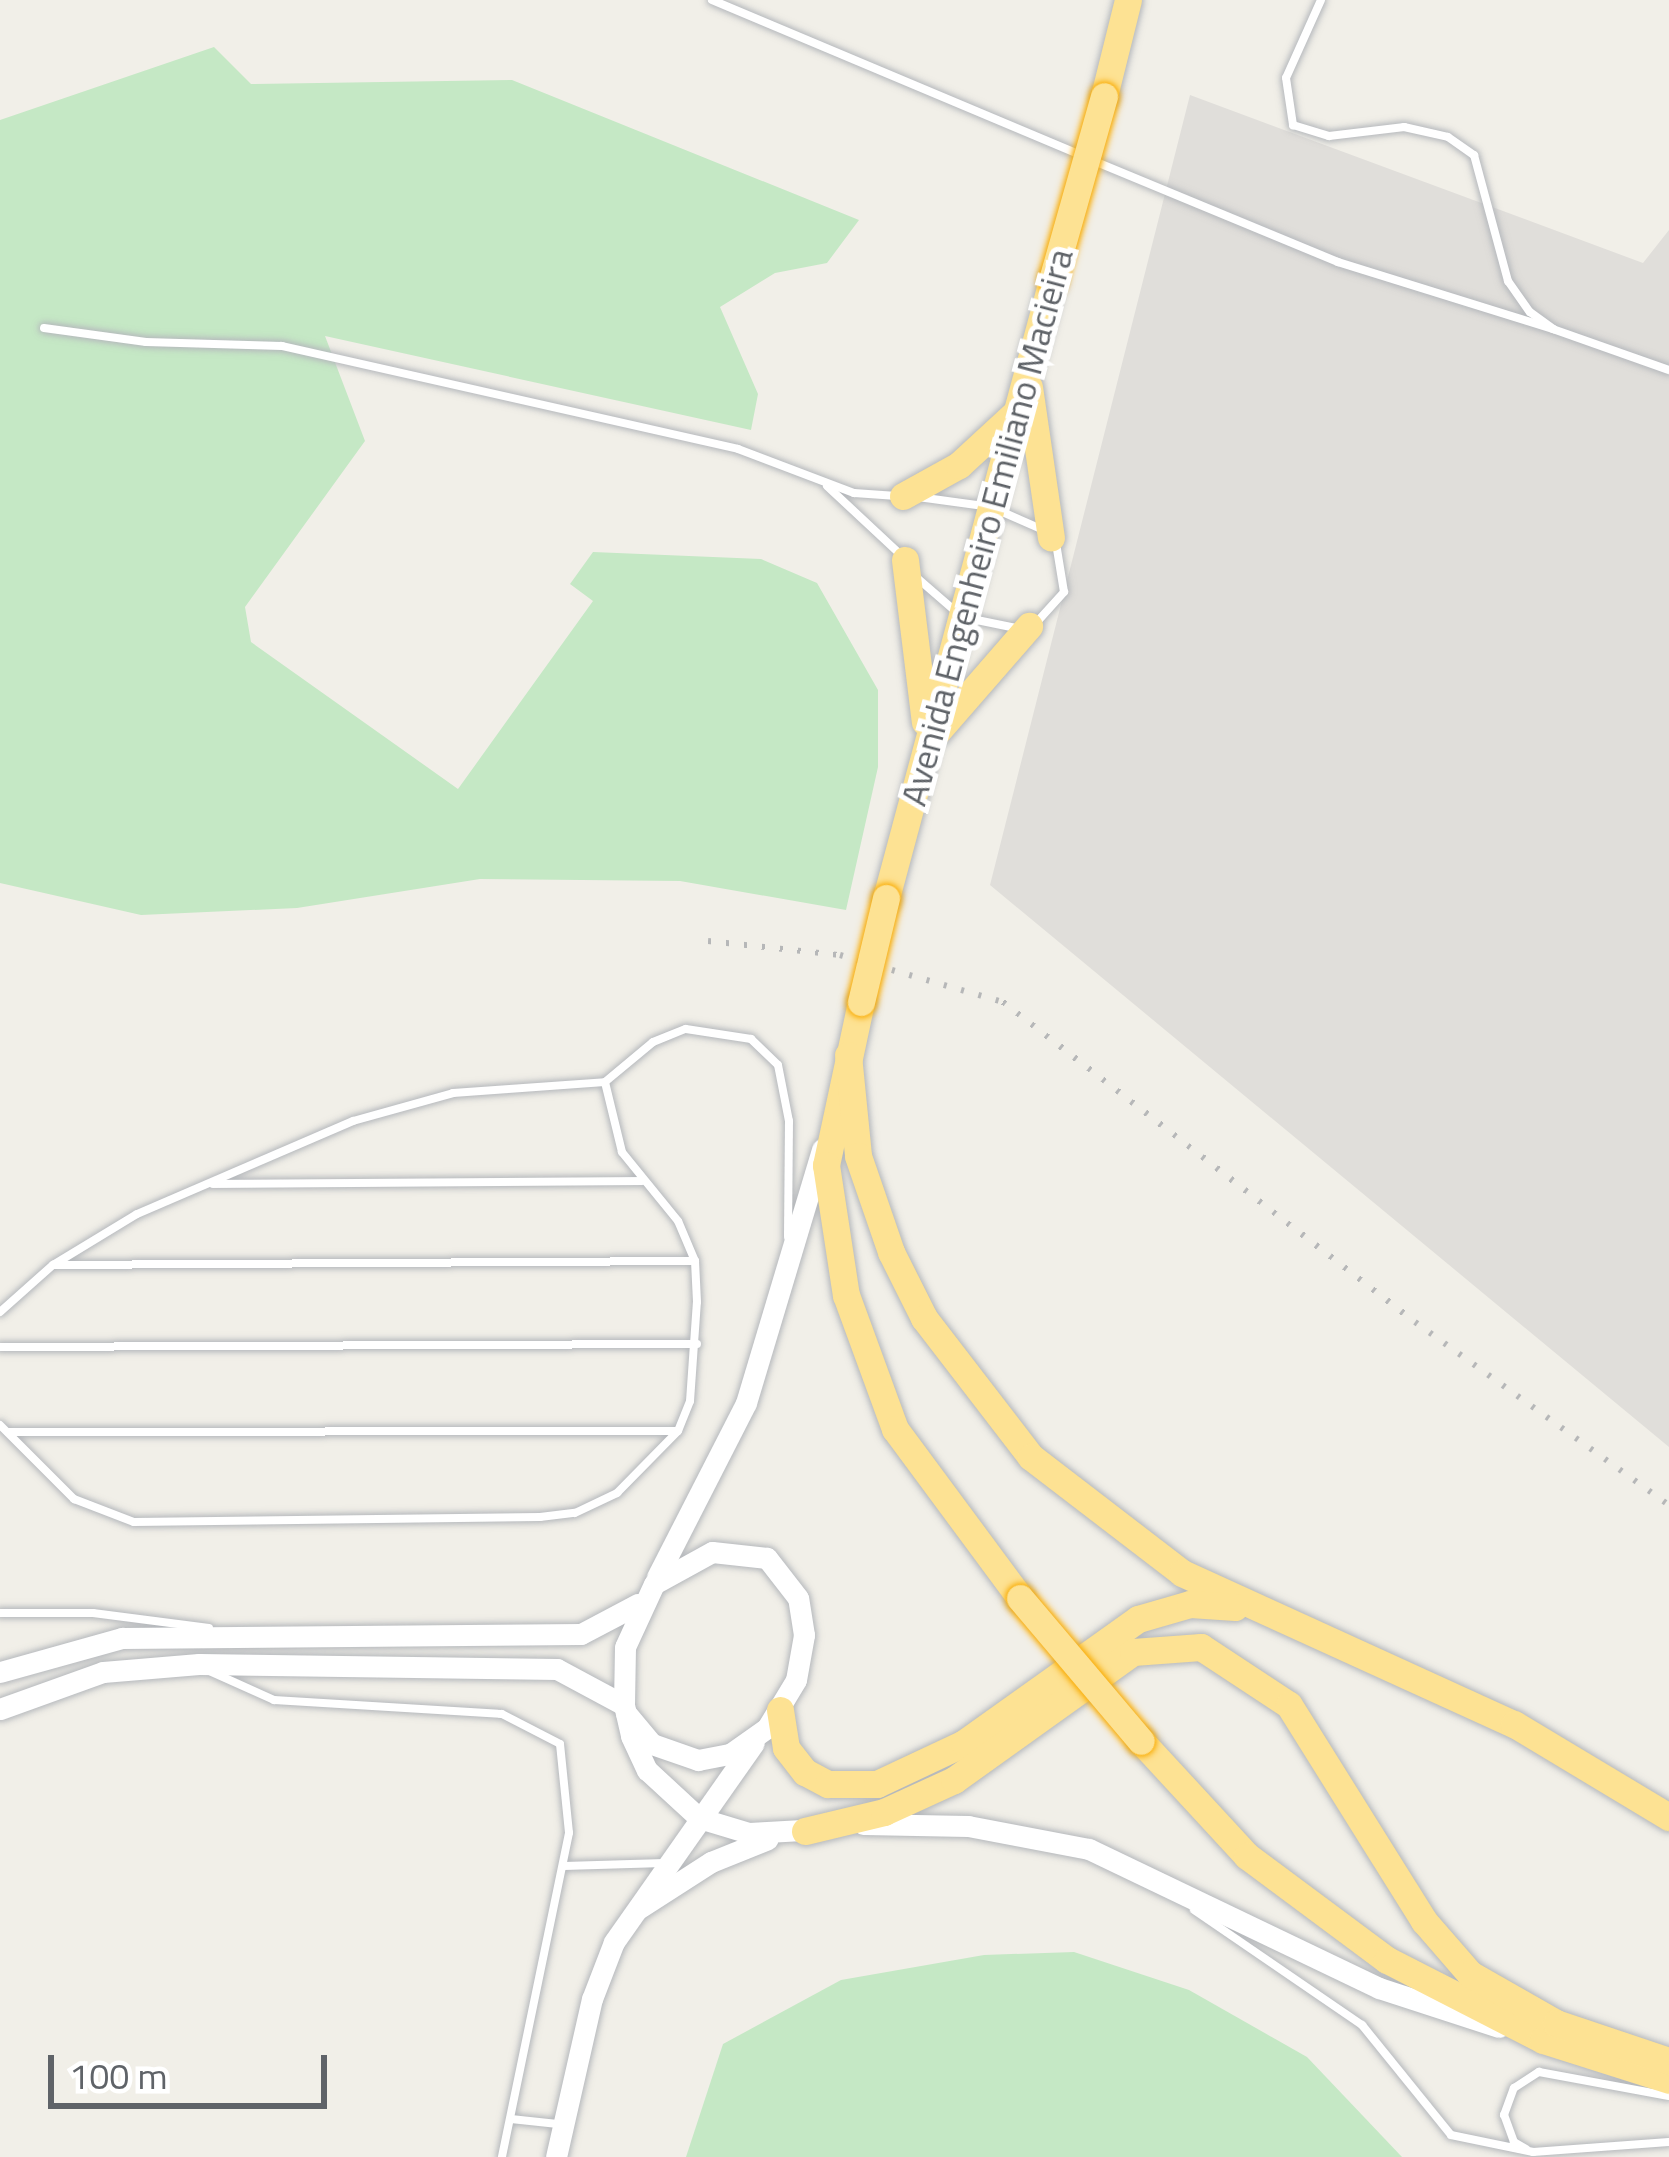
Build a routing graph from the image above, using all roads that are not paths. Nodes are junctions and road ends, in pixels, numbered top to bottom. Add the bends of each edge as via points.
1 (712, 0) edge
2 (1128, 0) edge
3 (1322, 0) edge
4 (44, 328) dead end
5 (1553, 329) junction
6 (1028, 370) junction
7 (1669, 370) edge
8 (1017, 412) junction
9 (827, 486) junction
10 (903, 496) junction
11 (991, 507) junction
12 (1051, 537) junction
13 (905, 560) junction
14 (962, 615) junction
15 (1029, 626) junction
16 (927, 747) junction
17 (848, 1055) junction
18 (605, 1082) junction
19 (828, 1131) junction
20 (644, 1180) junction
21 (206, 1184) junction
22 (695, 1261) junction
23 (788, 1263) junction
24 (53, 1265) junction
25 (0, 1312) edge
26 (697, 1344) junction
27 (0, 1347) edge
28 (3, 1429) edge
29 (678, 1431) junction
30 (648, 1592) junction
31 (1257, 1610) junction
32 (0, 1612) edge
33 (270, 1636) junction
34 (199, 1664) junction
35 (0, 1672) edge
36 (0, 1709) edge
37 (625, 1709) junction
38 (780, 1711) junction
39 (760, 1736) junction
40 (700, 1817) junction
41 (1669, 1817) edge
42 (805, 1831) junction
43 (664, 1863) junction
44 (564, 1866) junction
45 (1140, 1870) junction
46 (628, 1917) junction
47 (1543, 2040) junction
48 (1669, 2060) edge
49 (1669, 2080) edge
50 (1669, 2096) edge
51 (511, 2119) junction
52 (564, 2124) junction
53 (1669, 2142) edge
54 (1533, 2152) junction
55 (502, 2157) edge
56 (556, 2157) edge

1 - 5 lane via 1338,262
2 - 6 highway, Avenida Engenheiro Emiliano Macieira, bridge
3 - 5 lane via 1286,78 1293,125 1329,136 1404,128 1448,137 1474,155 1508,281
4 - 9 lane via 146,342 282,346 738,449
5 - 7 lane
6 - 8 highway, Avenida Engenheiro Emiliano Macieira
6 - 12 highway
8 - 10 highway via 959,465
8 - 11 highway, Avenida Engenheiro Emiliano Macieira
9 - 10 lane
9 - 13 lane
10 - 11 lane
11 - 12 lane
11 - 14 highway, Avenida Engenheiro Emiliano Macieira
12 - 15 lane via 1064,558 1064,592
13 - 14 lane via 931,594
13 - 16 highway
14 - 15 lane via 997,628
14 - 16 highway, Avenida Engenheiro Emiliano Macieira
15 - 16 highway via 971,685
16 - 17 highway, Avenida Engenheiro Emiliano Macieira, bridge
17 - 19 highway, Avenida Engenheiro Emiliano Macieira
17 - 31 highway, Avenida Engenheiro Emiliano Macieira via 852,1127 868,1195 925,1318 969,1382 1031,1456 1110,1524
18 - 20 lane via 622,1152
18 - 21 lane via 453,1093 353,1121
18 - 23 lane via 653,1042 686,1029 752,1039 766,1052 787,1093
19 - 23 street
19 - 47 highway, Avenida Engenheiro Emiliano Macieira, bridge via 829,1203 875,1389 917,1464 1020,1598 1247,1856 1424,1983
20 - 21 lane
20 - 22 lane via 678,1221
21 - 24 lane
22 - 24 lane
22 - 26 lane
23 - 30 street via 746,1403
24 - 25 lane
26 - 27 lane
26 - 29 lane
28 - 29 lane
28 - 29 lane via 74,1499 134,1522 575,1513 643,1474
30 - 33 street via 623,1618 581,1634
30 - 37 street via 625,1647
30 - 38 street via 712,1552 746,1551 775,1564 798,1598 804,1635
31 - 38 highway via 1190,1604 1138,1619 964,1743 877,1784 828,1784 805,1772 786,1748
31 - 41 highway, Avenida Engenheiro Emiliano Macieira via 1514,1724
32 - 33 lane via 93,1613
33 - 35 street via 122,1638
34 - 36 street via 104,1672
34 - 37 street via 557,1669
34 - 44 lane via 221,1682 274,1700 467,1709 544,1729 568,1762
37 - 39 street via 652,1744 682,1757 730,1754
37 - 40 street via 647,1770
38 - 39 street
39 - 40 street
40 - 42 street via 749,1833
40 - 43 street
42 - 45 street via 968,1826 1052,1837
42 - 46 street via 711,1862
42 - 48 highway via 884,1812 954,1780 1133,1652 1201,1647 1289,1705 1424,1921 1470,1974 1556,2023
43 - 44 lane
43 - 46 street
44 - 51 lane
45 - 47 street via 1378,1988
45 - 54 lane via 1362,2025 1451,2135
46 - 52 street via 592,1999
47 - 49 highway, Avenida Engenheiro Emiliano Macieira
50 - 54 lane via 1539,2072 1514,2088 1504,2115 1514,2142
51 - 52 lane
51 - 55 lane
52 - 56 street
53 - 54 lane

